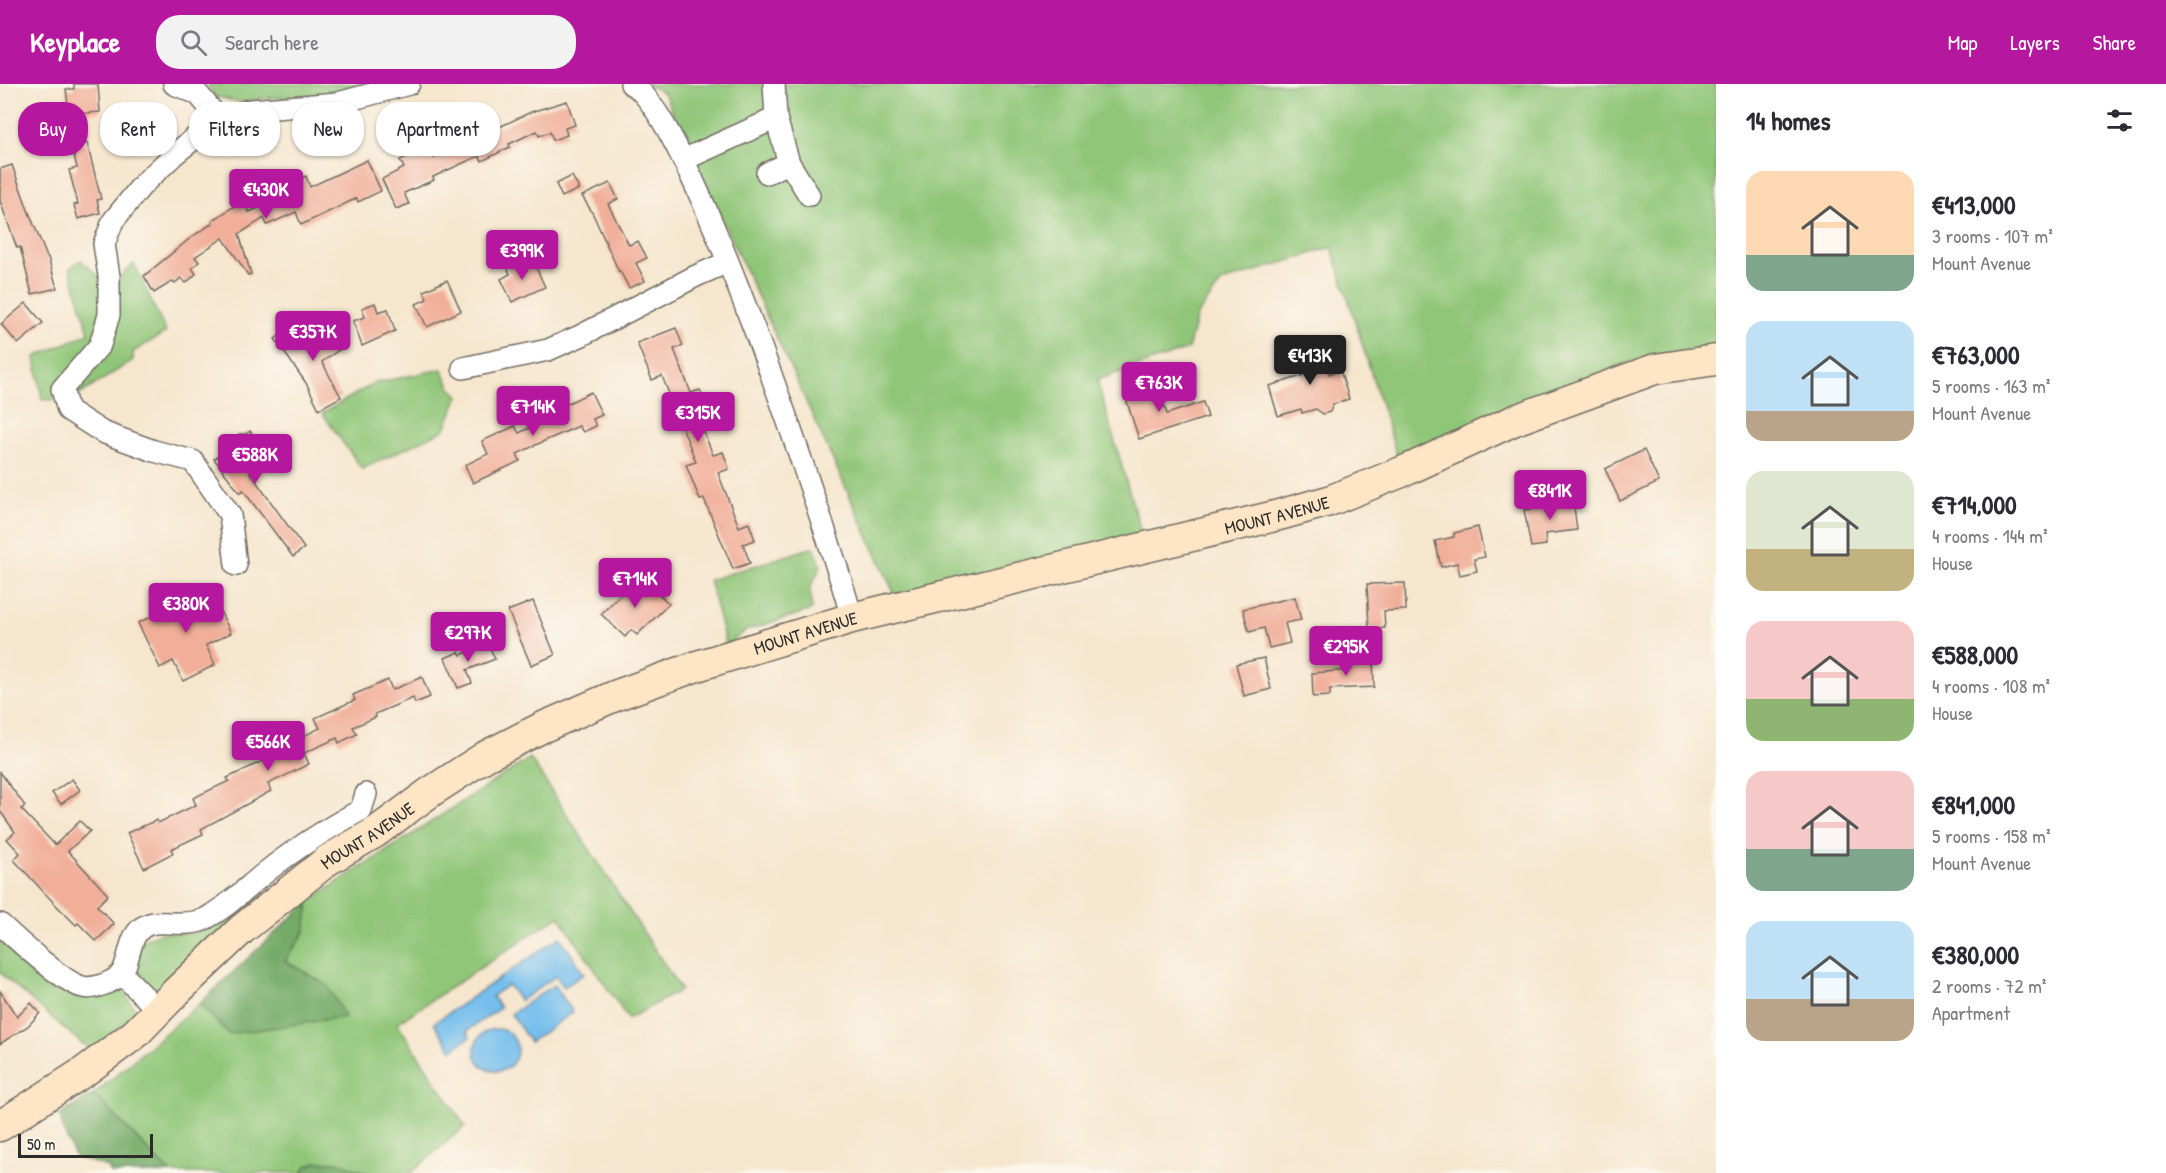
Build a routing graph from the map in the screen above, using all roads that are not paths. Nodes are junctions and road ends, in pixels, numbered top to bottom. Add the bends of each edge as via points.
1 (174, 84) edge
2 (631, 84) edge
3 (774, 84) edge
4 (406, 85) edge
5 (205, 102) edge
6 (280, 108) edge
7 (776, 117) junction
8 (189, 145) edge
9 (683, 159) junction
10 (789, 163) junction
11 (767, 173) dead end
12 (809, 195) dead end
13 (728, 262) junction
14 (1716, 360) edge
15 (463, 368) dead end
16 (236, 565) dead end
17 (852, 618) junction
18 (366, 794) dead end
19 (0, 924) edge
20 (122, 974) junction
21 (158, 1010) junction
22 (0, 1126) edge

1 - 5 street via 198,94
2 - 9 street via 637,86 657,112
3 - 7 street
4 - 6 street via 338,103
7 - 9 street
7 - 10 street
8 - 16 street via 143,184 113,221 104,244 109,315 100,345 62,388 68,410 102,432 154,452 193,461 230,515
9 - 13 street
10 - 11 street
10 - 12 street
13 - 15 street via 548,350
13 - 17 street via 828,534
14 - 17 street, MOUNT AVENUE via 1655,369 1575,398 1329,501
17 - 21 street, MOUNT AVENUE via 617,695 486,756 287,891
18 - 20 street via 361,810 318,834 230,904 202,920 148,924 136,933
19 - 20 street via 57,973 83,987 106,984
20 - 21 street
21 - 22 street, MOUNT AVENUE via 85,1071

